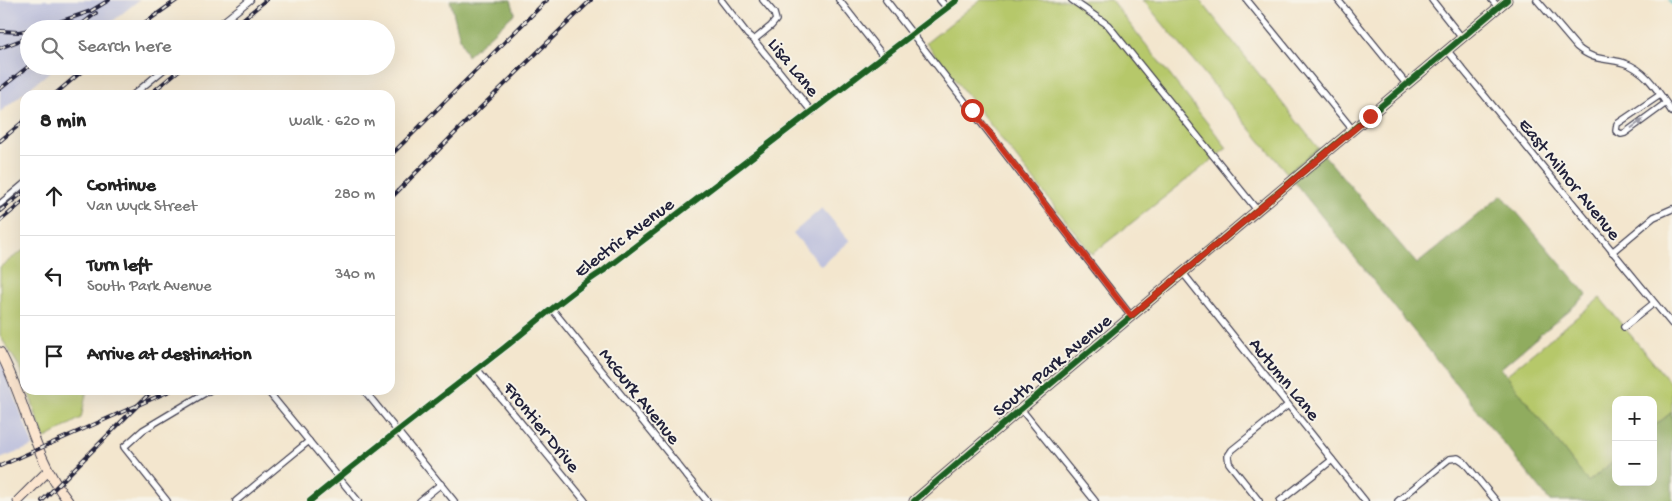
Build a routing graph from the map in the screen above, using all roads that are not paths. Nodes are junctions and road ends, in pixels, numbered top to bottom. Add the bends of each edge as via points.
1 (250, 0) edge
2 (720, 0) edge
3 (763, 0) edge
4 (839, 0) edge
5 (886, 0) edge
6 (940, 0) edge
7 (957, 0) edge
8 (1072, 0) edge
9 (1247, 0) edge
10 (1338, 0) edge
11 (1432, 0) edge
12 (1507, 0) edge
13 (1537, 0) edge
14 (1495, 4) edge
15 (946, 8) junction
16 (225, 20) edge
17 (913, 35) junction
18 (1462, 38) junction
19 (754, 40) junction
20 (1447, 50) junction
21 (884, 57) junction
22 (157, 75) edge
23 (1407, 85) junction
24 (139, 90) edge
25 (1660, 95) junction
26 (1666, 103) junction
27 (812, 112) junction
28 (1672, 112) edge
29 (1354, 130) junction
30 (20, 187) edge
31 (0, 204) edge
32 (1672, 209) edge
33 (1257, 210) junction
34 (1612, 252) junction
35 (1183, 273) junction
36 (1654, 303) junction
37 (552, 309) junction
38 (1131, 316) junction
39 (1672, 324) edge
40 (1624, 327) dead end
41 (0, 352) edge
42 (477, 369) junction
43 (202, 395) edge
44 (271, 395) edge
45 (368, 395) edge
46 (1288, 405) junction
47 (1021, 408) junction
48 (397, 430) junction
49 (309, 441) junction
50 (1332, 460) junction
51 (48, 471) junction
52 (339, 478) junction
53 (440, 484) junction
54 (18, 501) edge
55 (68, 501) edge
56 (167, 501) edge
57 (236, 501) edge
58 (310, 501) edge
59 (358, 501) edge
60 (420, 501) edge
61 (454, 501) edge
62 (585, 501) edge
63 (707, 501) edge
64 (914, 501) edge
65 (1095, 501) edge
66 (1259, 501) edge
67 (1280, 501) edge
68 (1365, 501) edge
69 (1398, 501) edge
70 (1496, 501) edge

1 - 16 street
2 - 19 street, Lisa Lane
3 - 19 street via 776,20
4 - 21 street
5 - 17 street
6 - 15 street
7 - 15 street, Electric Avenue
8 - 33 street via 1108,25
9 - 29 street
10 - 23 street
11 - 18 street
12 - 14 main road, South Park Avenue
13 - 25 street via 1584,53 1634,67 1646,76
14 - 18 main road, South Park Avenue
15 - 17 street, Electric Avenue
17 - 21 street, Electric Avenue
17 - 38 street
18 - 20 main road, South Park Avenue
19 - 27 street, Lisa Lane
20 - 23 main road, South Park Avenue
20 - 34 street, East Milnor Avenue
21 - 27 street, Electric Avenue
22 - 24 street
23 - 29 main road, South Park Avenue
25 - 26 street
25 -> 26 street via 1617,124 1616,131 1625,133
26 - 28 street
27 - 37 street, Electric Avenue
29 - 33 main road, South Park Avenue
30 - 31 street
32 - 34 street via 1654,217
33 - 35 main road, South Park Avenue
34 - 36 street, East Milnor Avenue
35 - 38 main road, South Park Avenue
35 - 46 street, Autumn Lane
36 - 39 street, East Milnor Avenue
36 - 40 street
37 - 42 street, Electric Avenue
37 - 63 street, McGurk Avenue
38 - 47 main road, South Park Avenue
41 - 51 street
42 - 48 street, Electric Avenue
42 - 62 street, Frontier Drive
43 - 56 street via 143,430 124,447
44 - 49 street
45 - 48 street
46 - 50 street, Autumn Lane
46 - 66 street via 1228,456 1229,463
47 - 64 main road, South Park Avenue
47 - 65 street
48 - 52 street, Electric Avenue
48 - 53 street
49 - 52 street
49 - 57 street
50 - 67 street
50 - 68 street, Autumn Lane
51 - 54 street
51 - 55 street
52 - 58 street, Electric Avenue
52 - 59 street
53 - 60 street
53 - 61 street
69 - 70 street via 1454,458 1464,462

